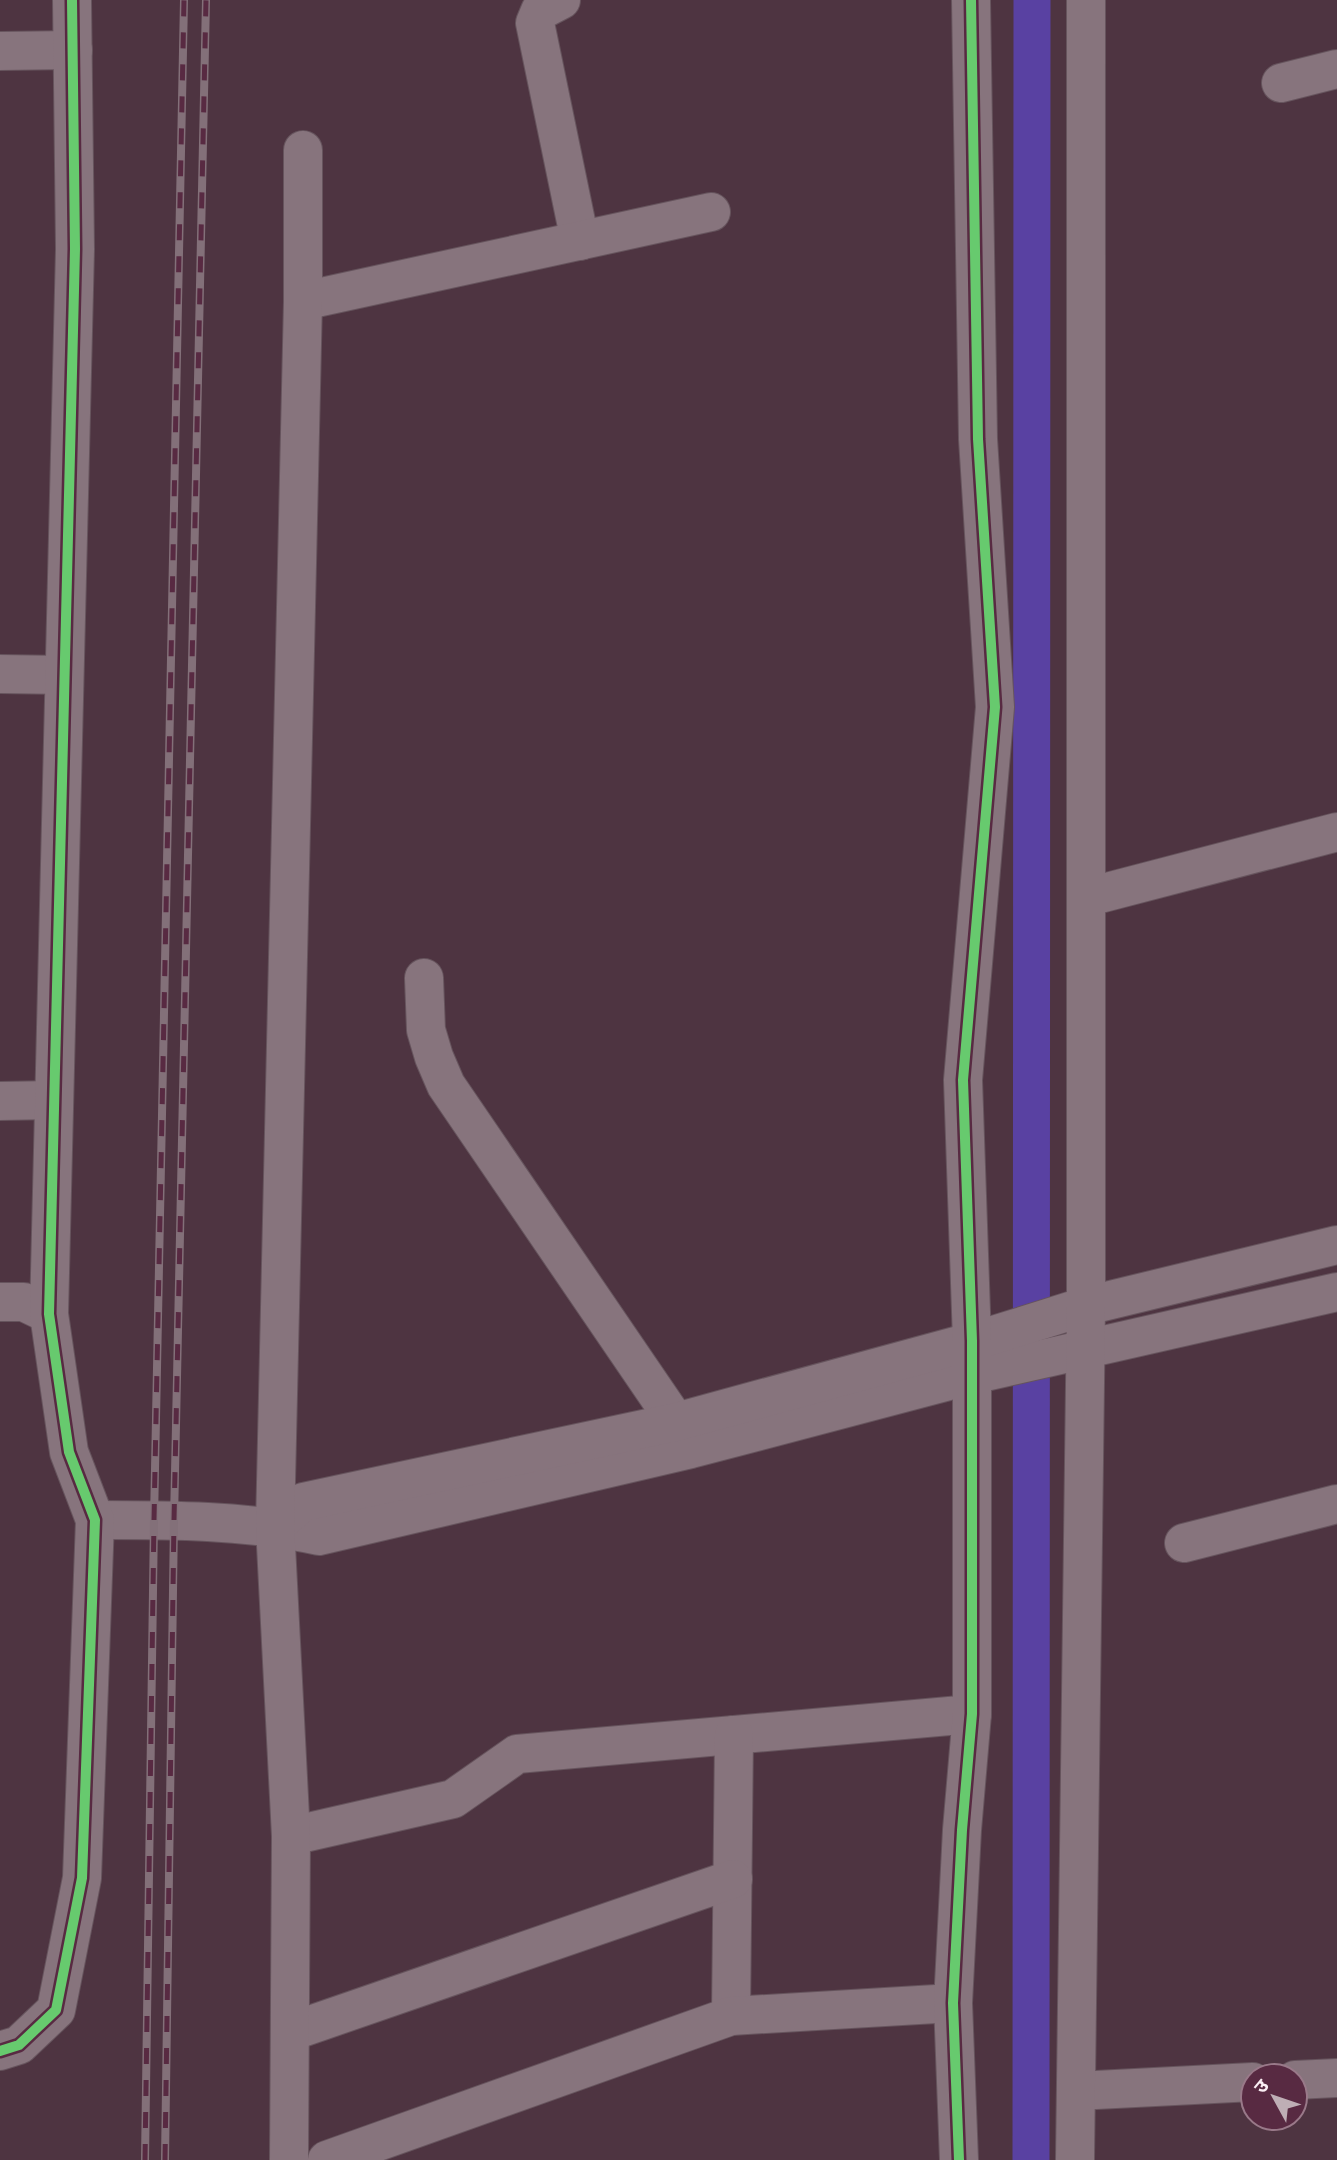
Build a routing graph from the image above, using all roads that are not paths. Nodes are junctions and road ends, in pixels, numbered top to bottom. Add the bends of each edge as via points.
1 (72, 0) edge
2 (561, 0) edge
3 (971, 0) edge
4 (1086, 0) edge
5 (73, 50) junction
6 (0, 51) edge
7 (1337, 69) edge
8 (1281, 83) dead end
9 (303, 150) dead end
10 (711, 212) dead end
11 (580, 241) junction
12 (303, 301) junction
13 (0, 674) edge
14 (64, 675) junction
15 (1337, 832) edge
16 (1088, 897) junction
17 (424, 978) dead end
18 (54, 1100) junction
19 (0, 1101) edge
20 (1337, 1245) edge
21 (1337, 1292) edge
22 (0, 1302) edge
23 (1071, 1311) junction
24 (49, 1314) junction
25 (1072, 1353) junction
26 (976, 1357) junction
27 (683, 1435) junction
28 (1337, 1504) edge
29 (95, 1520) junction
30 (275, 1526) junction
31 (1184, 1543) dead end
32 (972, 1714) junction
33 (733, 1735) junction
34 (291, 1836) junction
35 (733, 1879) junction
36 (953, 2003) junction
37 (731, 2016) junction
38 (290, 2032) junction
39 (0, 2051) edge
40 (1337, 2078) edge
41 (1309, 2079) edge
42 (1239, 2083) edge
43 (1076, 2091) junction
44 (289, 2160) edge
45 (327, 2160) edge
46 (959, 2160) edge
47 (1075, 2160) edge

1 - 5 street
2 - 11 street via 540,11 535,23
3 - 26 street via 978,439 995,707 963,1080
4 - 16 street
5 - 6 street
5 - 14 street via 75,249
7 - 8 street
9 - 12 street
10 - 11 street
11 - 12 street
12 - 30 street
13 - 14 street
14 - 18 street
15 - 16 street
16 - 23 street
17 - 27 street via 426,1030 446,1085
18 - 19 street
18 - 24 street
20 - 23 street
21 - 25 street
22 - 24 street via 24,1302
23 - 25 street
23 - 26 street
24 - 29 street via 69,1452
25 - 26 street
25 - 43 street
26 - 27 street
26 - 32 street
27 - 30 street via 303,1502
28 - 31 street
29 - 30 street
29 - 39 street via 82,1878 56,2010 19,2045
30 - 34 street
32 - 33 street
32 - 36 street
33 - 34 street via 517,1754 453,1799
33 - 35 street
34 - 38 street
35 - 37 street
35 - 38 street
36 - 37 street
36 - 46 street
37 - 45 street
38 - 44 street
40 - 41 street
42 - 43 street
43 - 47 street

